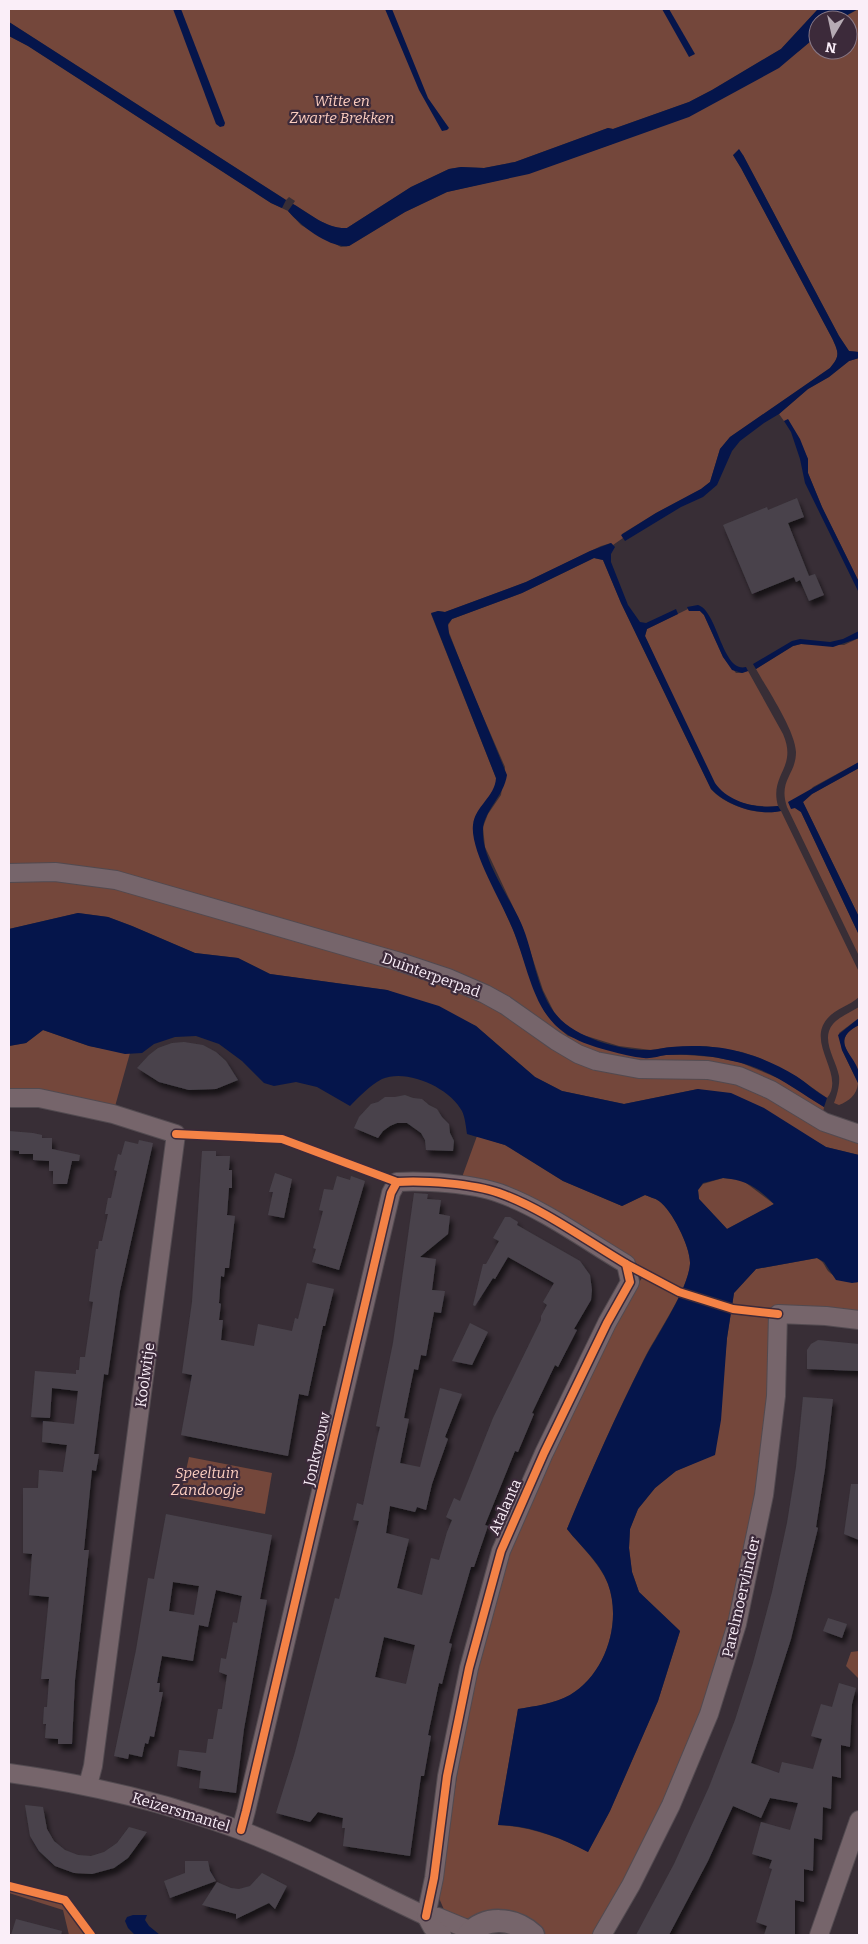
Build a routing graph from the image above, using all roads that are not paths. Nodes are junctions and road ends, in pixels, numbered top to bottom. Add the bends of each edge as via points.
1 (9, 874) edge
2 (9, 1098) edge
3 (859, 1134) edge
4 (505, 1196) joint
5 (859, 1320) edge
6 (9, 1773) edge
7 (88, 1785) junction
8 (859, 1820) edge
9 (241, 1830) junction
10 (426, 1916) junction
11 (470, 1933) edge
12 (442, 1935) edge
13 (533, 1935) edge
14 (602, 1935) edge
15 (819, 1935) edge

1 - 3 street, Duinterperpad via 56,872 116,880 346,946 448,978 485,994 556,1041 596,1061 639,1069 708,1070 739,1076 771,1090 824,1122
2 - 7 street, Koolwitje via 39,1098 113,1114 176,1134
4 - 9 street, Jonkvrouw via 468,1186 413,1180 397,1182 391,1193
4 - 10 street, Atalanta via 539,1212 626,1264 630,1282 544,1454 501,1552 469,1668 447,1776
5 - 14 street, Parelmoervlinder via 778,1314 776,1396 764,1495 737,1624 709,1714 671,1805 632,1885
6 - 7 street, Keizersmantel
7 - 9 street, Keizersmantel
8 - 15 street
9 - 10 street, Keizersmantel
10 - 11 street, Keizersmantel via 438,1917
10 - 12 street, Keizersmantel
11 - 13 street via 492,1921 504,1921 515,1923

